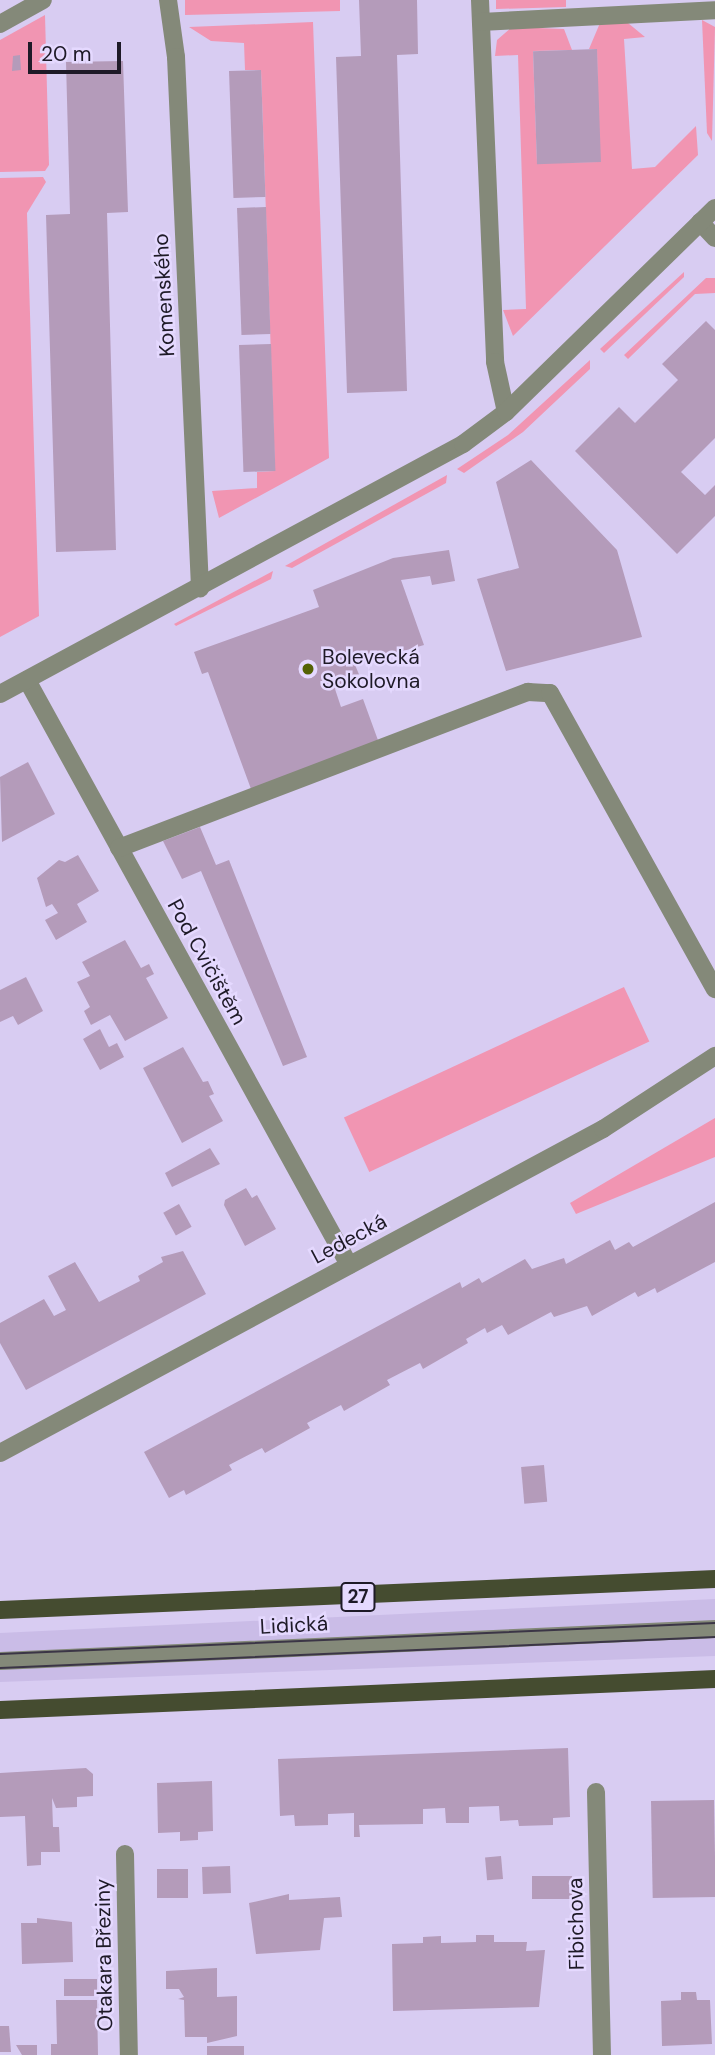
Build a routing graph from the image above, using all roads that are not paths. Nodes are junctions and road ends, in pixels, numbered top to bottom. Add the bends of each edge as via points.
1 (43, 0) edge
2 (168, 0) edge
3 (480, 0) edge
4 (715, 10) edge
5 (481, 22) junction
6 (0, 24) edge
7 (715, 208) edge
8 (700, 222) junction
9 (715, 238) edge
10 (506, 412) junction
11 (200, 588) junction
12 (27, 680) junction
13 (0, 694) edge
14 (119, 848) junction
15 (715, 989) edge
16 (715, 1056) edge
17 (349, 1265) junction
18 (0, 1453) edge
19 (715, 1579) edge
20 (0, 1610) edge
21 (715, 1629) edge
22 (0, 1661) edge
23 (715, 1679) edge
24 (0, 1710) edge
25 (596, 1792) dead end
26 (125, 1854) dead end
27 (129, 2055) edge
28 (602, 2055) edge

1 - 6 street
2 - 11 street, Komenského via 176,57
3 - 5 street
4 - 5 street
5 - 10 street via 495,362
7 - 8 street
8 - 9 street
8 - 10 street
10 - 11 street via 463,444
11 - 12 street
12 - 13 street
12 - 14 street, Pod Cvičištěm
14 - 15 street via 528,692 550,693
14 - 17 street, Pod Cvičištěm
16 - 17 street, Ledecká via 603,1129
17 - 18 street, Ledecká
19 - 20 main road, Lidická / 27
21 - 22 street, Lidická
23 - 24 main road
25 - 28 street, Fibichova
26 - 27 street, Otakara Březiny

